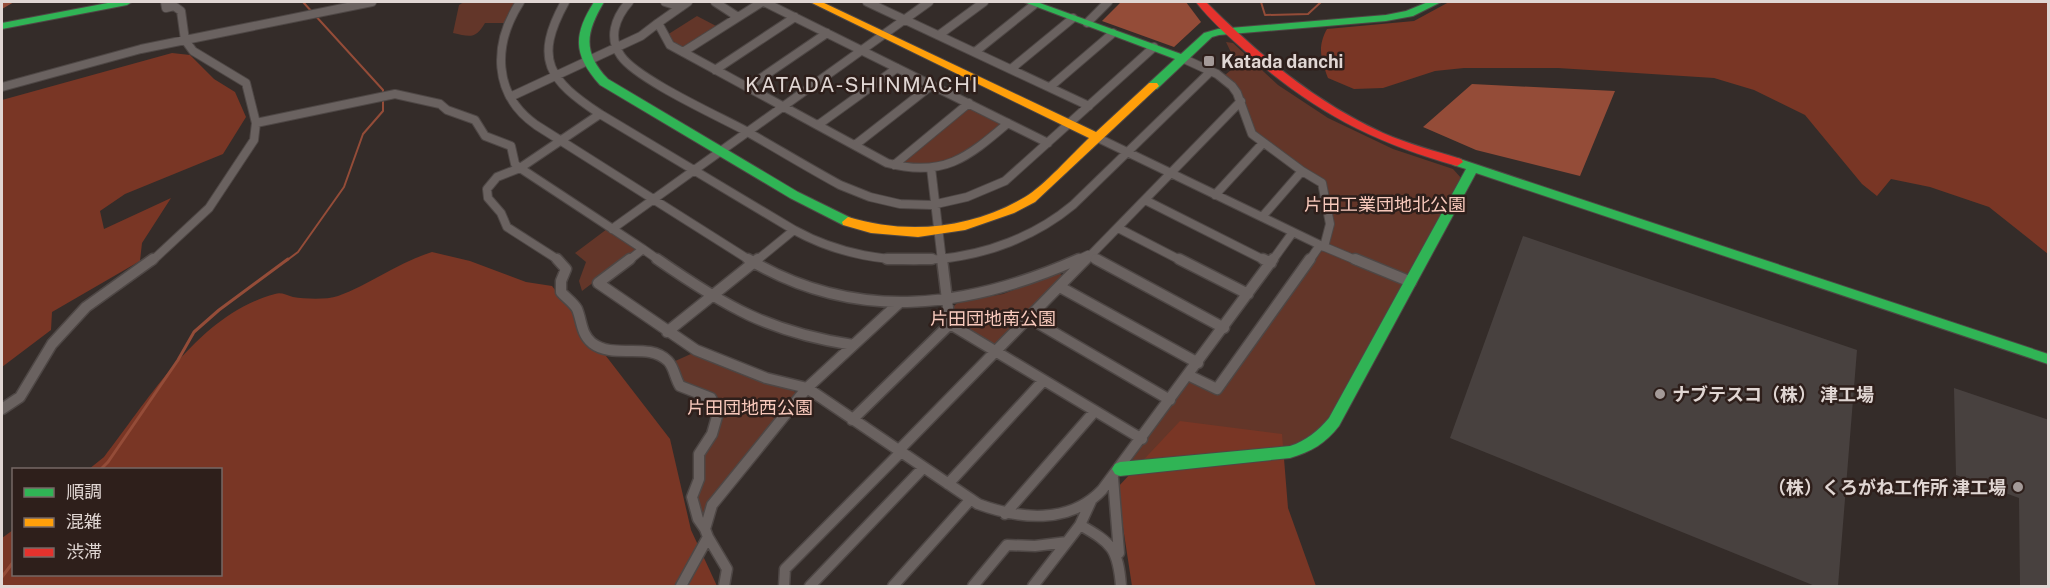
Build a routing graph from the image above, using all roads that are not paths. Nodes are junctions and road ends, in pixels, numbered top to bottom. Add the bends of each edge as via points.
1 (127, 2) edge
2 (165, 2) edge
3 (372, 2) edge
4 (520, 2) edge
5 (565, 2) edge
6 (599, 2) edge
7 (629, 2) edge
8 (664, 2) edge
9 (688, 2) edge
10 (716, 2) edge
11 (763, 2) edge
12 (815, 2) edge
13 (871, 2) edge
14 (928, 2) edge
15 (984, 2) edge
16 (1108, 2) edge
17 (1202, 2) edge
18 (1436, 2) edge
19 (1032, 3) edge
20 (681, 7) junction
21 (738, 17) junction
22 (795, 17) junction
23 (904, 19) junction
24 (1080, 20) junction
25 (658, 23) junction
26 (2, 26) edge
27 (1232, 31) junction
28 (827, 33) junction
29 (1113, 33) junction
30 (883, 34) junction
31 (939, 35) junction
32 (185, 40) junction
33 (1154, 47) junction
34 (616, 48) junction
35 (861, 50) junction
36 (683, 52) junction
37 (975, 52) junction
38 (1182, 58) junction
39 (586, 62) junction
40 (897, 68) junction
41 (1011, 69) junction
42 (715, 70) junction
43 (1210, 71) junction
44 (555, 77) junction
45 (932, 85) junction
46 (2, 87) edge
47 (748, 87) junction
48 (1050, 87) junction
49 (510, 97) junction
50 (1241, 101) junction
51 (969, 103) junction
52 (783, 106) junction
53 (1089, 106) junction
54 (600, 114) junction
55 (256, 123) junction
56 (1008, 123) junction
57 (1069, 124) junction
58 (818, 125) junction
59 (747, 132) junction
60 (1098, 138) junction
61 (561, 141) junction
62 (1048, 143) junction
63 (1263, 143) junction
64 (855, 145) junction
65 (721, 151) junction
66 (1127, 152) junction
67 (894, 165) junction
68 (520, 168) junction
69 (931, 168) junction
70 (1472, 169) junction
71 (694, 170) junction
72 (1302, 171) junction
73 (1170, 173) junction
74 (1215, 195) junction
75 (654, 199) junction
76 (1145, 200) junction
77 (935, 204) junction
78 (1262, 217) junction
79 (1118, 228) junction
80 (612, 229) junction
81 (794, 230) junction
82 (938, 231) junction
83 (1293, 232) junction
84 (1322, 246) junction
85 (643, 249) junction
86 (1088, 255) junction
87 (942, 259) junction
88 (755, 262) junction
89 (1271, 263) junction
90 (1411, 282) junction
91 (1060, 287) junction
92 (1248, 294) junction
93 (712, 296) junction
94 (947, 301) junction
95 (899, 303) junction
96 (1029, 318) junction
97 (950, 324) junction
98 (1224, 328) junction
99 (667, 332) junction
100 (853, 345) junction
101 (996, 352) junction
102 (2049, 359) edge
103 (1198, 363) junction
104 (1188, 375) junction
105 (1043, 381) junction
106 (807, 388) junction
107 (1170, 400) junction
108 (2, 409) edge
109 (1094, 412) junction
110 (852, 420) junction
111 (1142, 439) junction
112 (899, 452) junction
113 (923, 468) junction
114 (1116, 474) junction
115 (948, 484) junction
116 (971, 499) junction
117 (1091, 501) junction
118 (1005, 514) junction
119 (1080, 525) junction
120 (707, 533) junction
121 (1067, 542) junction
122 (1119, 555) junction
123 (681, 586) edge
124 (724, 586) edge
125 (784, 586) edge
126 (810, 586) edge
127 (893, 586) edge
128 (973, 586) edge
129 (1033, 586) edge
130 (1121, 586) edge

1 - 26 main road
2 - 32 street via 166,8 174,6 181,11
3 - 32 street
4 - 49 street via 507,23 499,52
5 - 44 street via 555,16 548,40
6 - 39 main road via 584,25
7 - 34 street via 616,23
8 - 20 street
9 - 20 street
10 - 21 street
11 - 21 street
11 - 22 street
12 - 30 main road
13 - 23 street
14 - 23 street
15 - 31 street
16 - 24 street
17 - 27 main road
18 - 27 main road via 1409,14 1386,18
19 - 24 main road
19 - 37 street
20 - 25 street
21 - 36 street
22 - 28 street
22 - 42 street
23 - 30 street
23 - 31 street
24 - 29 main road
24 - 41 street
25 - 34 street
25 - 36 street via 666,41
27 - 38 main road via 1208,35
27 - 70 main road via 1280,76 1333,113 1381,137
28 - 35 street
28 - 47 street
29 - 33 main road
29 - 48 street
30 - 35 street
30 - 57 main road
31 - 37 street
32 - 46 street
32 - 55 street via 193,51 246,83
33 - 38 main road
33 - 53 street
34 - 39 street
34 - 59 street via 638,70
35 - 40 street
35 - 52 street
36 - 42 street
37 - 41 street
38 - 43 street
38 - 60 main road
39 - 44 street
39 - 65 main road via 612,87
40 - 45 street
40 - 58 street
41 - 48 street
42 - 47 street
43 - 50 street via 1230,84
43 - 66 street
44 - 49 street
44 - 54 street via 573,96
45 - 51 street
45 - 64 street
47 - 52 street
48 - 53 street
49 - 61 street via 532,122
50 - 63 street via 1247,126
50 - 73 street
51 - 56 street
51 - 67 street
52 - 58 street
52 - 59 street
53 - 57 street
54 - 61 street
54 - 71 street
55 - 68 street via 395,94 440,104 475,120 485,136 512,146 515,164
55 - 108 street via 252,146 209,208 149,263 86,307 47,350 20,397
56 - 62 street
56 - 69 street via 966,158
57 - 60 main road
57 - 62 street
58 - 64 street
59 - 65 street
59 - 77 street via 853,192 897,204
60 - 66 street
60 - 82 main road via 1023,204 980,223
61 - 68 street
61 - 75 street
62 - 77 street via 1005,181 981,194
63 - 72 street
63 - 74 street
64 - 67 street
65 - 71 street
65 - 82 main road via 843,220 879,230
66 - 73 street
66 - 87 street via 1067,211 1048,224 998,247
67 - 69 street
68 - 80 street
68 - 120 street via 493,180 487,189 488,198 508,228 562,262 566,269 561,292 575,306 580,328 589,340 607,349 661,356 669,362 680,386 714,401 718,413 712,434 699,454 699,479 692,497
69 - 77 street
70 - 90 main road
70 - 102 main road
71 - 75 street
71 - 81 street
72 - 78 street
72 - 84 street via 1322,183 1330,224
73 - 74 street
73 - 76 street
74 - 78 street
75 - 80 street
75 - 88 street
76 - 79 street
76 - 89 street
77 - 82 street
78 - 83 street
79 - 86 street
79 - 92 street
80 - 85 street
81 - 87 street via 831,248 862,256
81 - 88 street
82 - 87 street
83 - 84 street
83 - 89 street
84 - 90 street
84 - 104 street via 1217,389
85 - 93 street
85 - 99 street via 598,283
86 - 91 street
86 - 94 street via 1025,283
86 - 98 street
87 - 94 street
88 - 93 street
88 - 95 street via 790,281 832,294
89 - 92 street
90 - 114 main road via 1334,422 1313,443 1290,452
91 - 96 street
91 - 103 street
92 - 98 street
93 - 99 street
93 - 100 street via 755,319
94 - 95 street
94 - 97 street
95 - 100 street
96 - 101 street
96 - 107 street
97 - 101 street
97 - 110 street
98 - 103 street
99 - 106 street via 731,366
100 - 106 street
101 - 105 street
101 - 112 street
103 - 104 street
104 - 107 street
105 - 109 street
105 - 115 street
106 - 110 street
106 - 120 street via 712,506
107 - 111 street
109 - 111 street
109 - 118 street
110 - 112 street
111 - 114 street
112 - 113 street
112 - 125 street via 785,569
113 - 115 street
113 - 126 street
114 - 117 street
114 - 122 street
115 - 116 street
116 - 118 street
116 - 127 street
117 - 118 street via 1043,516
117 - 119 street
119 - 121 street
119 - 122 street via 1112,544
120 - 123 street
120 - 124 street via 727,569
121 - 128 street via 1007,545
121 - 129 street
122 - 130 street

